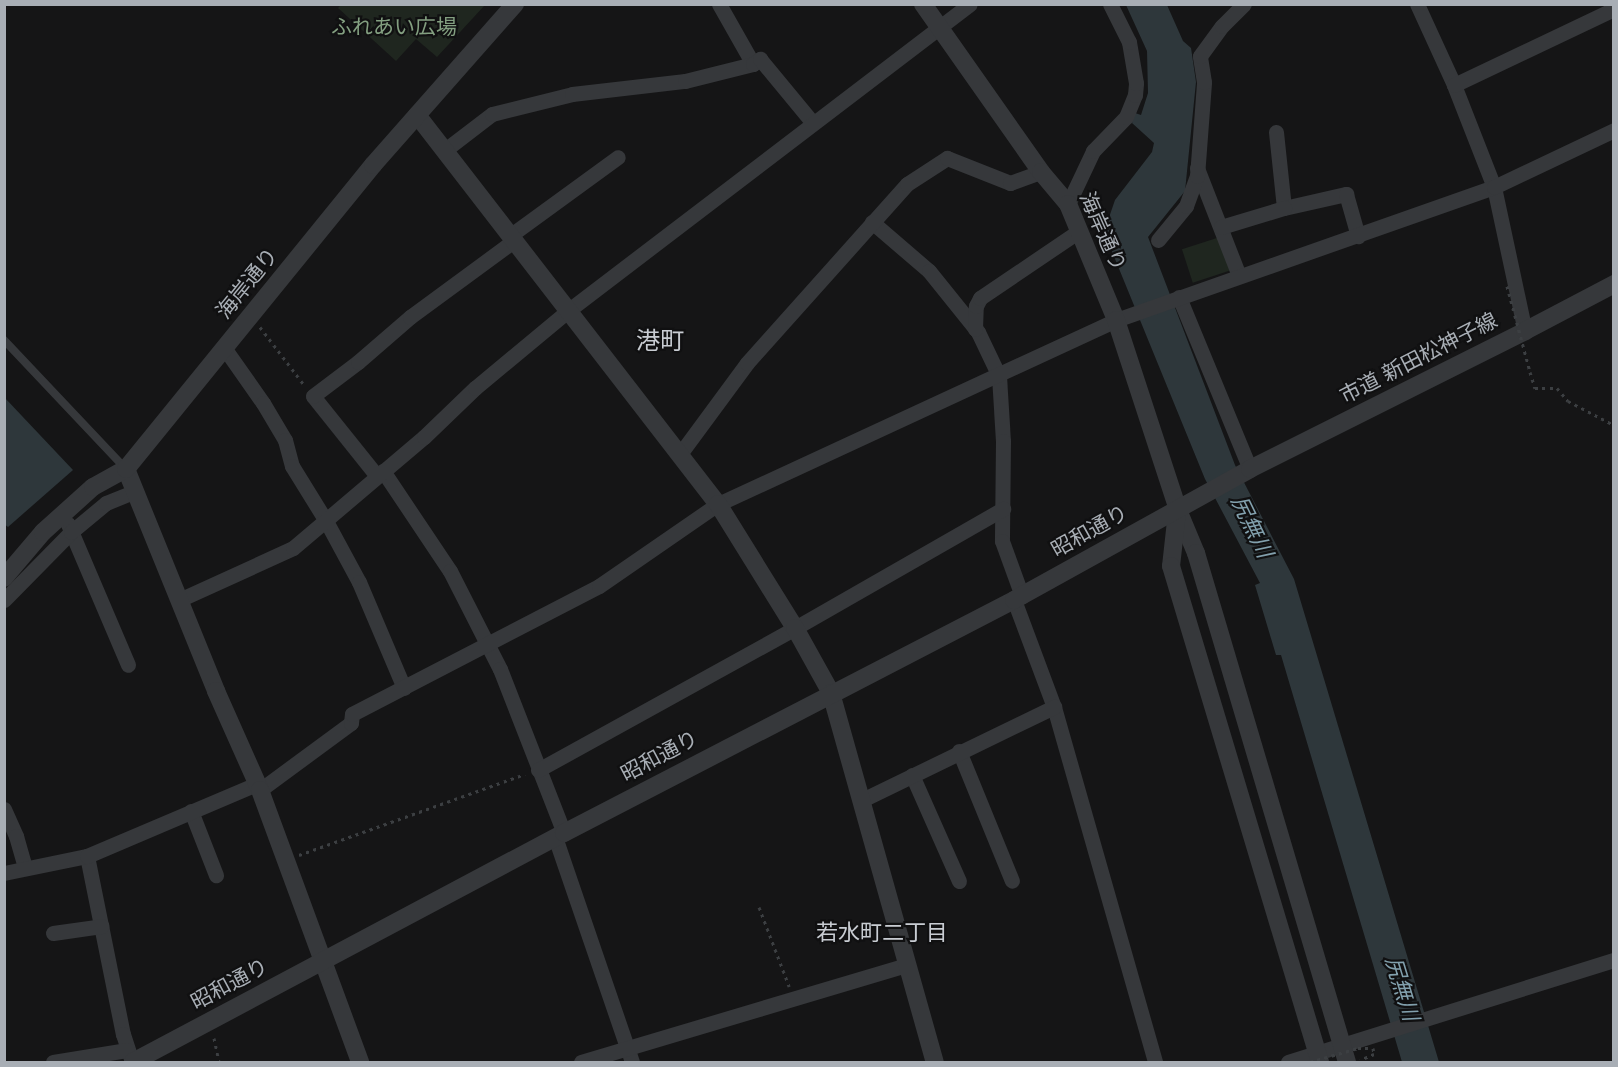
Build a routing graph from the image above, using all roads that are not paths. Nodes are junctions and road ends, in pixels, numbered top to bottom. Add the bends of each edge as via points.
1 (514, 4) edge
2 (719, 4) edge
3 (923, 4) edge
4 (970, 4) edge
5 (1110, 4) edge
6 (1244, 4) edge
7 (1417, 4) edge
8 (1614, 9) edge
9 (939, 26) junction
10 (753, 64) junction
11 (1454, 85) junction
12 (417, 115) junction
13 (813, 123) junction
14 (1614, 130) edge
15 (1276, 132) dead end
16 (445, 150) junction
17 (618, 157) dead end
18 (1197, 168) junction
19 (1041, 172) junction
20 (1494, 187) junction
21 (1068, 204) junction
22 (1284, 208) junction
23 (872, 222) junction
24 (1221, 227) junction
25 (1079, 231) junction
26 (1358, 236) junction
27 (513, 237) junction
28 (1158, 240) dead end
29 (1239, 276) junction
30 (1614, 284) edge
31 (1176, 298) junction
32 (568, 310) junction
33 (1116, 320) junction
34 (975, 329) junction
35 (1525, 331) junction
36 (4, 340) edge
37 (225, 349) junction
38 (999, 376) junction
39 (680, 454) junction
40 (126, 469) junction
41 (1246, 471) junction
42 (380, 473) junction
43 (135, 491) junction
44 (1208, 493) joint
45 (718, 504) junction
46 (1003, 509) junction
47 (1178, 510) junction
48 (63, 513) junction
49 (326, 521) junction
50 (71, 532) junction
51 (4, 578) edge
52 (1018, 598) junction
53 (4, 600) edge
54 (179, 600) junction
55 (795, 628) junction
56 (487, 644) junction
57 (128, 665) dead end
58 (404, 688) junction
59 (831, 693) junction
60 (1054, 707) junction
61 (958, 752) junction
62 (538, 770) junction
63 (912, 775) junction
64 (259, 787) junction
65 (860, 801) junction
66 (4, 808) edge
67 (191, 811) junction
68 (560, 835) junction
69 (87, 856) junction
70 (25, 867) junction
71 (4, 873) edge
72 (216, 875) dead end
73 (959, 881) dead end
74 (1012, 881) dead end
75 (102, 926) junction
76 (53, 933) dead end
77 (325, 960) junction
78 (1614, 960) edge
79 (907, 965) junction
80 (1342, 1045) junction
81 (629, 1055) edge
82 (131, 1058) edge
83 (1316, 1059) edge
84 (1354, 1061) edge
85 (53, 1062) edge
86 (360, 1062) edge
87 (581, 1062) edge
88 (935, 1062) edge
89 (1155, 1062) edge
90 (1288, 1062) edge

1 - 12 street, 海岸通り
2 - 10 street
3 - 9 street, 海岸通り
4 - 9 street
5 - 21 street via 1129,42 1135,95 1126,117 1094,151
6 - 18 street via 1200,56 1204,82
7 - 11 street
8 - 11 street
9 - 13 street
9 - 19 street, 海岸通り
10 - 13 street via 760,59
10 - 16 street via 685,81 572,94 492,114
11 - 20 street
12 - 16 street
12 - 37 street, 海岸通り
13 - 32 street
14 - 20 street
15 - 22 street
16 - 27 street
17 - 27 street
18 - 24 street
18 - 28 street via 1186,206
19 - 21 street, 海岸通り
19 - 23 street via 1010,183 947,158 907,184
20 - 26 street
20 - 35 street
21 - 25 street, 海岸通り
22 - 24 street
22 - 26 street via 1346,194
23 - 34 street via 929,271
23 - 39 street via 747,363
24 - 29 street
25 - 33 street, 海岸通り
25 - 34 street via 980,298
26 - 29 street
27 - 32 street
27 - 42 street via 313,396
29 - 31 street
30 - 35 street, 市道 新田松神子線
31 - 33 street
31 - 41 street
32 - 39 street
32 - 42 street
33 - 38 street
33 - 47 street, 海岸通り
34 - 38 street
35 - 41 street, 市道 新田松神子線
36 - 40 lane
37 - 40 street, 海岸通り
37 - 49 street via 285,440 292,466
38 - 45 street
38 - 46 street
39 - 45 street
40 - 43 street
40 - 48 street, 海岸通り via 93,487
41 - 44 street, 市道 新田松神子線
42 - 49 street
42 - 56 street via 450,571
43 - 50 street via 106,503
43 - 54 street
44 - 47 street, 昭和通り
45 - 55 street
45 - 56 street via 599,586
46 - 52 street via 1002,541
46 - 55 street
47 - 52 street, 昭和通り
47 - 80 street, 海岸通り via 1196,553
47 - 83 street via 1171,566
48 - 50 street
48 - 51 street, 海岸通り
49 - 54 street via 293,548
49 - 58 street via 359,582
50 - 53 street
50 - 57 street
52 - 59 street, 昭和通り
52 - 60 street
54 - 64 street
55 - 59 street
55 - 62 street
56 - 58 street
56 - 62 street
58 - 64 street via 352,714 351,723
59 - 65 street
59 - 68 street, 昭和通り
60 - 61 street
60 - 89 street
61 - 63 street
61 - 74 street
62 - 68 street
63 - 65 street
63 - 73 street
64 - 67 street
64 - 77 street
65 - 79 street
66 - 70 street
67 - 69 street
67 - 72 street
68 - 77 street, 昭和通り
68 - 81 street
69 - 70 street
69 - 75 street
70 - 71 street
75 - 76 street
75 - 82 street
77 - 82 street, 昭和通り via 212,1021
77 - 86 street
78 - 80 street
79 - 81 street
79 - 88 street
80 - 83 street
80 - 84 street, 海岸通り
81 - 87 street
82 - 85 street
83 - 90 street

